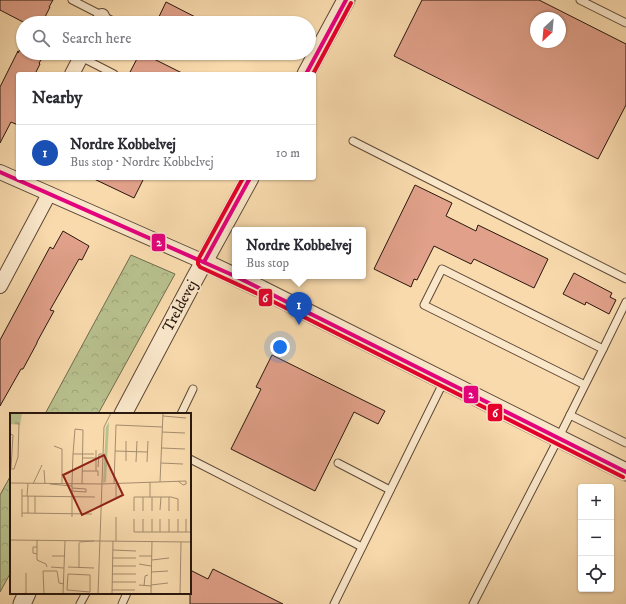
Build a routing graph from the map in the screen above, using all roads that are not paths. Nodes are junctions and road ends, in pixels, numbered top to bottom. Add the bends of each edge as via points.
1 (72, 0) edge
2 (346, 0) edge
3 (580, 0) edge
4 (96, 16) edge
5 (626, 24) edge
6 (316, 56) edge
7 (77, 60) edge
8 (90, 60) edge
9 (314, 60) edge
10 (73, 72) edge
11 (110, 72) edge
12 (307, 72) edge
13 (353, 141) dead end
14 (0, 172) edge
15 (16, 178) edge
16 (22, 180) edge
17 (249, 180) edge
18 (49, 194) junction
19 (204, 262) junction
20 (232, 275) edge
21 (240, 279) edge
22 (626, 279) edge
23 (0, 286) edge
24 (626, 302) edge
25 (603, 349) junction
26 (444, 381) junction
27 (585, 385) junction
28 (193, 389) dead end
29 (124, 413) edge
30 (181, 413) edge
31 (570, 415) junction
32 (558, 438) junction
33 (626, 443) edge
34 (191, 461) edge
35 (338, 463) dead end
36 (626, 472) edge
37 (390, 490) junction
38 (362, 547) junction
39 (27, 594) edge
40 (85, 594) edge
41 (127, 594) edge
42 (22, 604) edge
43 (80, 604) edge
44 (122, 604) edge
45 (334, 604) edge
46 (473, 604) edge

1 - 4 lane
2 - 6 street
3 - 5 lane
7 - 10 street
8 - 11 lane
9 - 12 street
13 - 22 lane
14 - 15 street
16 - 18 street
17 - 19 street, Treldevej
18 - 19 street
18 - 23 street
19 - 20 street
19 - 29 street, Treldevej
21 - 26 street
24 - 25 lane
25 - 27 lane
25 - 27 lane via 442,269 424,305
26 - 32 street
26 - 37 lane
27 - 31 lane
28 - 30 lane
31 - 32 lane
31 - 33 lane
32 - 36 street
32 - 46 lane
34 - 38 lane
35 - 37 lane
37 - 38 lane
38 - 45 lane
39 - 42 street
40 - 43 lane
41 - 44 lane

